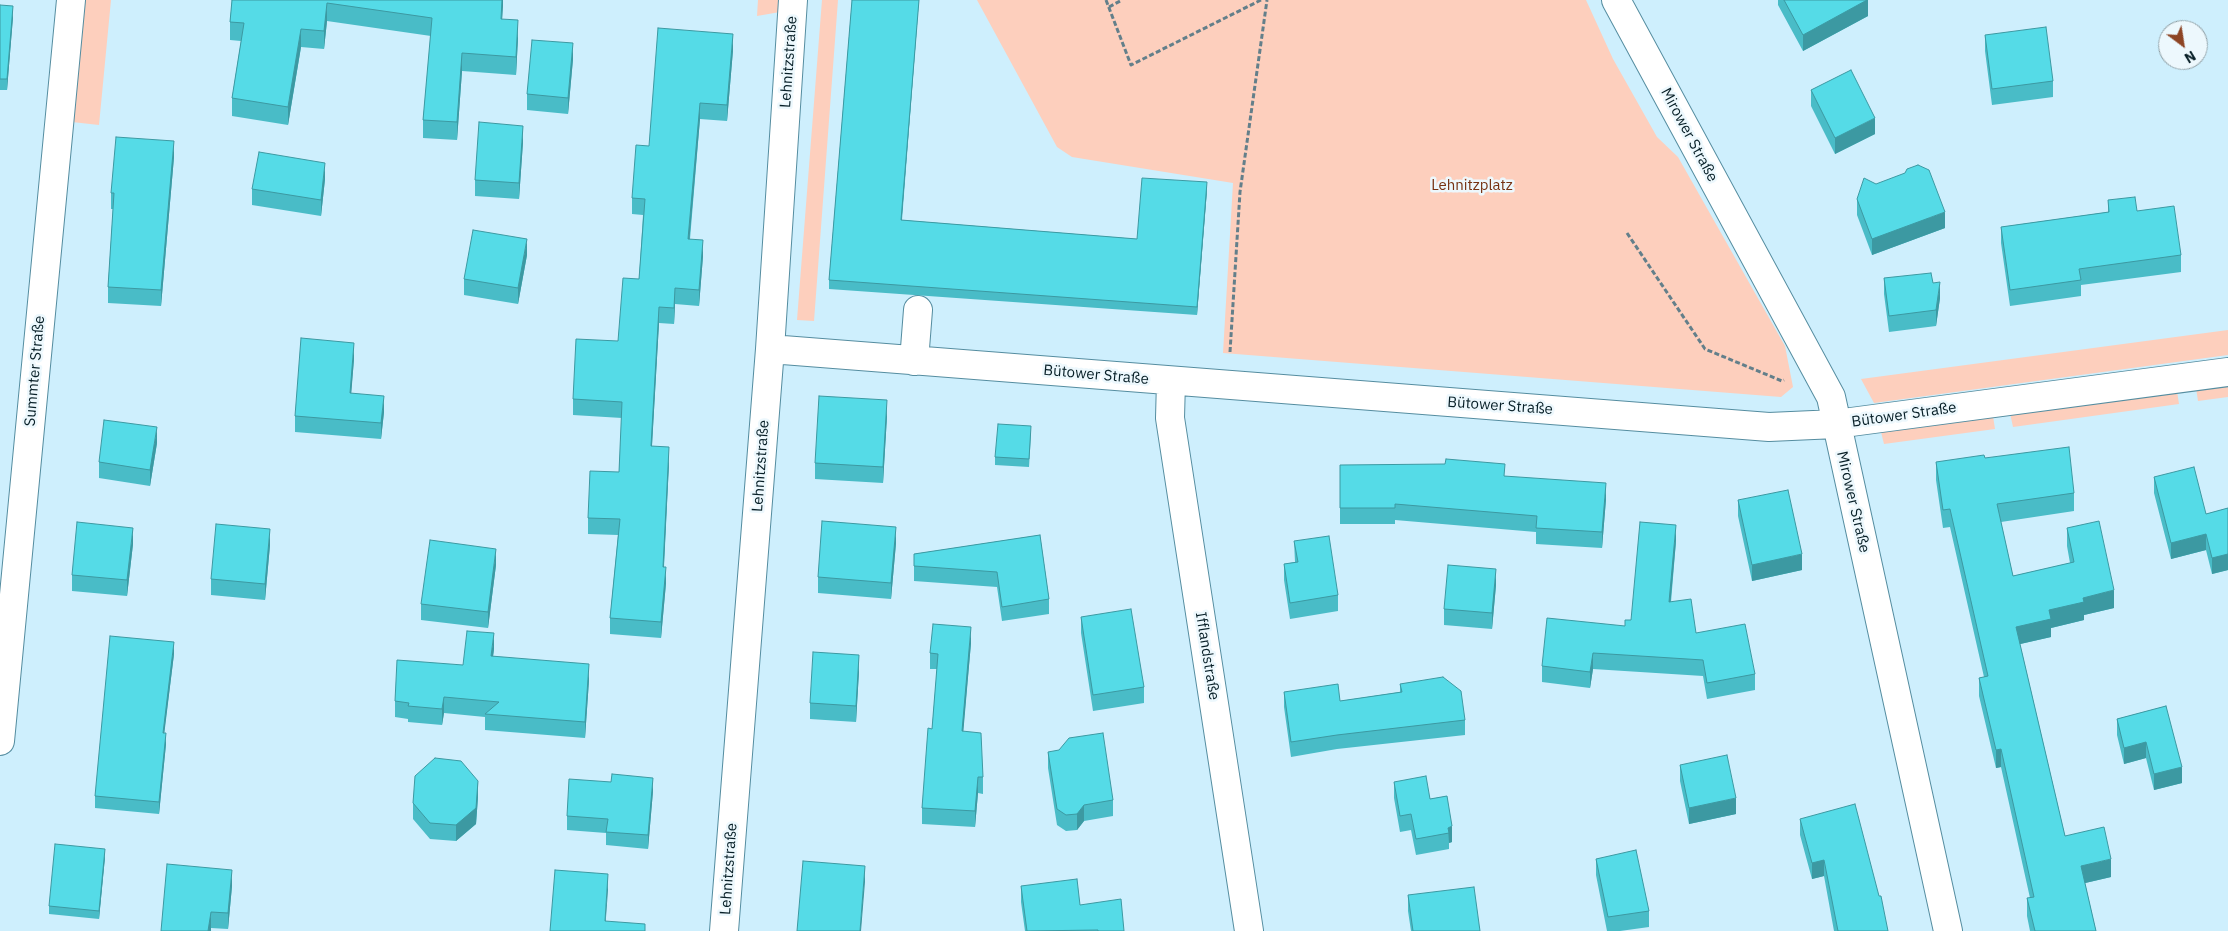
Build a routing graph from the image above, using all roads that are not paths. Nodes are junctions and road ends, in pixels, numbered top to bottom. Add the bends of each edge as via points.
1 (71, 0) edge
2 (793, 0) edge
3 (1616, 0) edge
4 (918, 310) dead end
5 (770, 349) junction
6 (914, 360) junction
7 (2228, 372) edge
8 (1171, 381) junction
9 (1836, 424) junction
10 (0, 741) edge
11 (724, 931) edge
12 (1249, 931) edge
13 (1948, 931) edge

1 - 10 street, Summter Straße
2 - 5 street, Lehnitzstraße
3 - 9 street, Mirower Straße via 1831,397
4 - 6 street
5 - 6 street, Bütower Straße
5 - 11 street, Lehnitzstraße
6 - 8 street, Bütower Straße
7 - 9 street, Bütower Straße
8 - 9 street, Bütower Straße via 1769,427
8 - 12 street, Ifflandstraße via 1170,418
9 - 13 street, Mirower Straße

